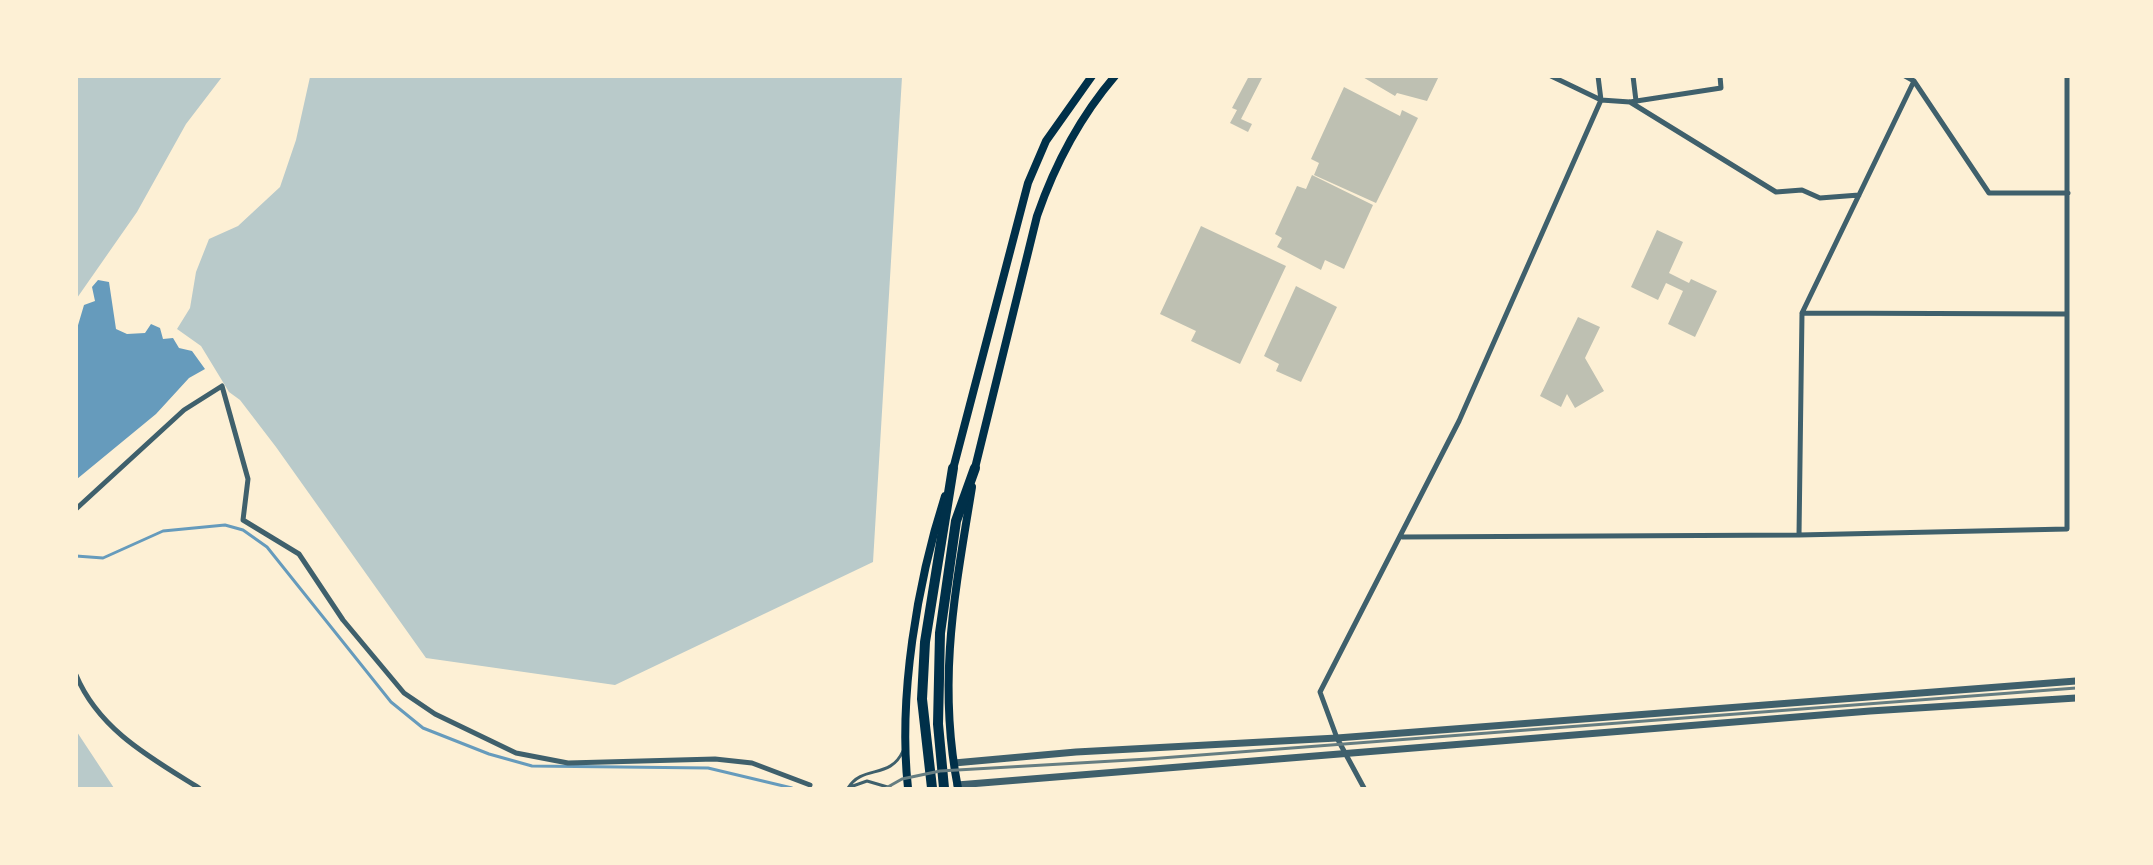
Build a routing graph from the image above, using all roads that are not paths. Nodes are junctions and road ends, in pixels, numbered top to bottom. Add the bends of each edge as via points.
1 (1092, 76) edge
2 (1115, 76) edge
3 (1551, 76) edge
4 (1598, 76) edge
5 (1633, 76) edge
6 (1720, 76) edge
7 (1905, 76) edge
8 (2067, 76) edge
9 (1914, 81) junction
10 (1601, 100) junction
11 (1633, 101) junction
12 (2068, 193) junction
13 (1859, 195) junction
14 (1802, 313) junction
15 (2067, 314) junction
16 (954, 468) junction
17 (975, 468) junction
18 (76, 509) edge
19 (1799, 535) junction
20 (1402, 537) junction
21 (76, 675) edge
22 (2076, 681) edge
23 (2076, 698) edge
24 (1337, 738) junction
25 (905, 746) junction
26 (1347, 754) junction
27 (954, 763) junction
28 (810, 785) dead end
29 (957, 787) edge
30 (199, 789) edge
31 (848, 789) edge
32 (891, 789) edge
33 (908, 789) edge
34 (932, 789) edge
35 (944, 789) edge
36 (1364, 789) edge

1 - 16 main road via 1046,141 1028,183
2 - 17 main road via 1093,102 1050,178 1037,216
3 - 10 street
4 - 10 street
5 - 11 street
6 - 11 street via 1721,88
7 - 9 street
8 - 12 street
9 - 12 street via 1989,193
9 - 13 street
10 - 11 street
10 - 20 street via 1459,421
11 - 13 street via 1776,192 1802,190 1820,198
12 - 15 street
13 - 14 street
14 - 15 street
14 - 19 street
15 - 19 street via 2067,529
16 - 25 main road via 929,543 915,632
16 - 34 highway via 925,642 922,699
17 - 27 main road via 947,662 947,708
17 - 35 highway via 956,521 940,633 938,724
18 - 28 street via 184,410 222,386 248,479 243,520 299,554 343,620 404,693 435,714 516,753 568,763 715,759 752,763
19 - 20 street
20 - 24 street via 1320,692
21 - 30 street via 100,716 136,747
22 - 24 street
23 - 26 street
24 - 26 street
24 - 27 street
25 - 31 lane via 895,765 860,776
25 - 33 main road
26 - 29 street
26 - 36 street
27 - 29 main road
31 - 32 lane via 867,781

